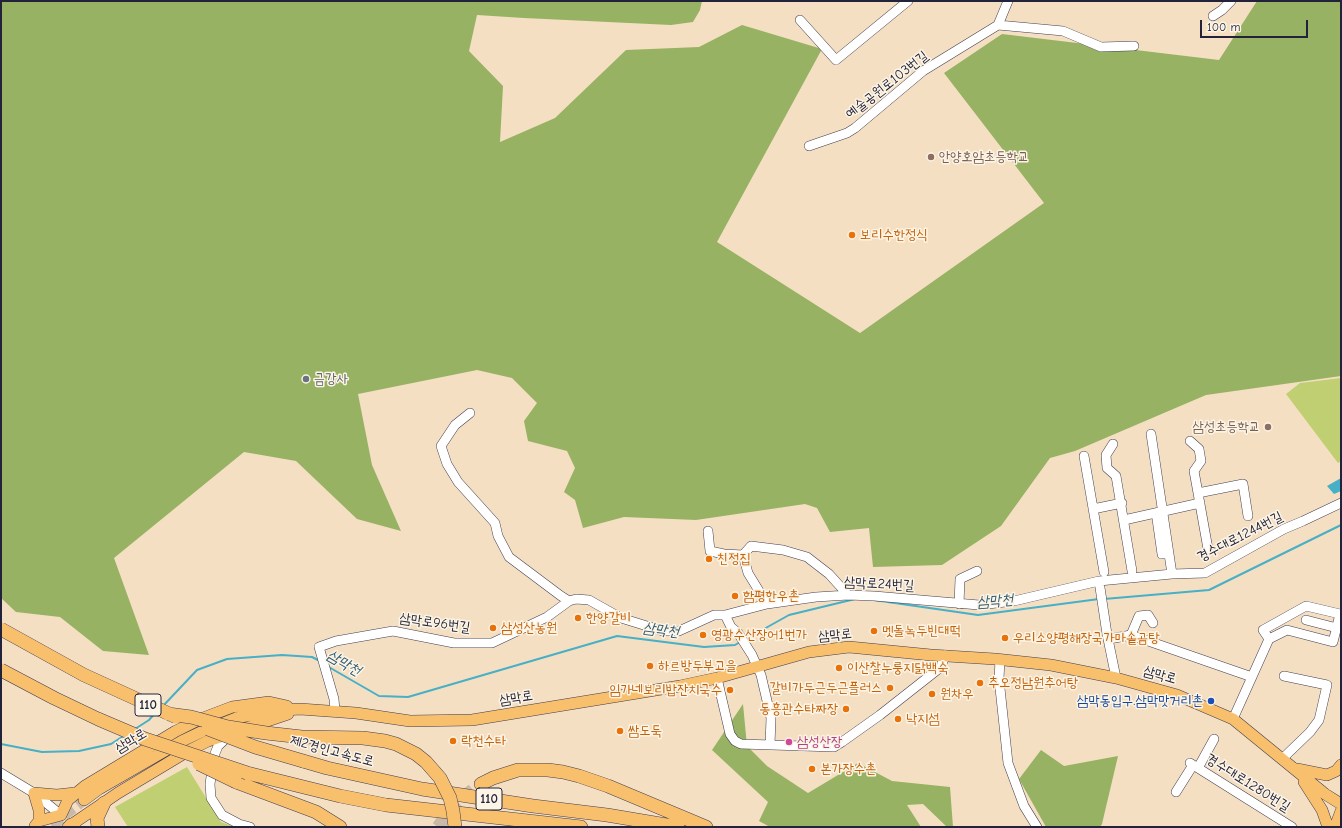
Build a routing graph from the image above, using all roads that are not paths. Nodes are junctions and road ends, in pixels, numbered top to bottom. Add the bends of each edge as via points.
1 (908, 1) edge
2 (1008, 1) edge
3 (1231, 1) edge
4 (1213, 16) dead end
5 (800, 20) dead end
6 (998, 25) junction
7 (1134, 46) dead end
8 (809, 146) dead end
9 (470, 413) dead end
10 (1151, 434) dead end
11 (1190, 440) dead end
12 (1113, 444) dead end
13 (1084, 456) dead end
14 (1198, 492) junction
15 (1122, 503) junction
16 (1200, 503) junction
17 (1341, 503) edge
18 (1093, 509) junction
19 (1163, 515) junction
20 (1248, 516) dead end
21 (1124, 520) junction
22 (708, 531) dead end
23 (1208, 549) dead end
24 (743, 554) junction
25 (978, 571) dead end
26 (1132, 571) dead end
27 (1104, 572) dead end
28 (1172, 574) junction
29 (1099, 581) junction
30 (848, 595) junction
31 (569, 601) junction
32 (767, 604) junction
33 (959, 604) junction
34 (725, 615) junction
35 (1282, 620) junction
36 (1306, 620) dead end
37 (1153, 623) dead end
38 (1337, 628) junction
39 (1, 629) edge
40 (1287, 630) junction
41 (1131, 635) junction
42 (1109, 639) junction
43 (1269, 639) junction
44 (944, 656) junction
45 (1000, 660) junction
46 (757, 667) junction
47 (1, 670) edge
48 (1284, 676) dead end
49 (1252, 677) junction
50 (717, 678) junction
51 (1116, 678) junction
52 (300, 709) junction
53 (335, 711) junction
54 (168, 714) junction
55 (1233, 719) junction
56 (236, 731) junction
57 (145, 739) junction
58 (1214, 739) dead end
59 (770, 745) junction
60 (1282, 759) junction
61 (1194, 765) junction
62 (1341, 766) edge
63 (1295, 769) junction
64 (1, 773) edge
65 (481, 784) tunnel mouth
66 (85, 786) junction
67 (1176, 792) dead end
68 (34, 793) junction
69 (74, 793) junction
70 (84, 800) tunnel mouth
71 (104, 803) junction
72 (1341, 804) edge
73 (1341, 811) edge
74 (90, 812) junction
75 (61, 815) junction
76 (40, 824) edge
77 (71, 826) edge
78 (98, 827) edge
79 (250, 827) edge
80 (340, 827) edge
81 (455, 827) edge
82 (581, 827) edge
83 (678, 827) edge
84 (706, 827) edge
85 (1038, 827) edge
86 (1292, 827) edge
87 (1328, 827) edge
88 (1335, 827) edge

1 - 5 street via 836,60
2 - 6 street
3 - 4 street
6 - 7 street via 1063,31 1101,47
6 - 8 street, 예술공원로103번길 via 923,71 855,128
9 - 31 street via 455,425 441,446 447,464 458,482 495,523 498,536 510,557
10 - 19 street
11 - 14 street via 1199,449 1201,461 1194,471
12 - 15 street via 1106,455 1107,468 1116,476
13 - 18 street
14 - 16 street
14 - 20 street via 1243,484
15 - 18 street
15 - 21 street
16 - 19 street
16 - 23 street
17 - 28 street, 경수대로1244번길 via 1284,529 1205,573
18 - 27 street
19 - 21 street
19 - 28 street
21 - 26 street
22 - 24 street via 710,551
24 - 30 street via 751,546 783,550 807,557 829,574
24 - 32 street via 748,573
25 - 33 street via 960,579
28 - 29 street, 경수대로1244번길
29 - 33 street, 삼막로24번길 via 1014,601 979,605
29 - 42 street
30 - 32 street, 삼막로24번길
30 - 33 street, 삼막로24번길
31 - 34 street, 삼막로24번길 via 589,600 621,618 663,631 680,632 714,615
31 - 53 street, 삼막로96번길 via 547,617 492,643 454,643 393,631 319,647
32 - 34 street, 삼막로24번길
34 - 46 street via 752,655
35 - 38 street via 1306,606 1340,614
35 - 40 street
35 - 43 street via 1263,630
36 - 38 street
37 - 41 street via 1148,615 1139,616
38 - 40 street via 1333,642
39 - 54 highway, 제2경인고속도로 / 110, bridge via 84,675
40 - 43 street
41 - 42 street
41 - 49 street
42 - 51 street
43 - 49 street
44 - 45 main road, 삼막로
44 - 46 main road, 삼막로 via 849,647 809,652
44 - 59 street via 941,667 834,747
45 - 51 main road, 삼막로 via 1052,666
45 - 85 street via 999,685 1008,762 1024,806
46 - 50 main road, 삼막로
46 - 59 street via 771,718
47 - 57 highway, 110, bridge via 60,701
48 - 60 street via 1327,685 1319,720
49 - 55 street
50 - 53 main road, 삼막로 via 472,720 410,721
50 - 59 street via 730,734 735,741 741,744
51 - 55 main road, 삼막로 via 1177,695
52 - 53 main road, 삼막로
52 - 56 main road, 삼막로
52 - 66 main road, 삼막로 via 269,702 232,707 176,731
52 - 70 main road, 삼막로 via 270,711 236,718 203,731
54 - 81 highway, bridge via 266,733 302,737 362,738 396,744 426,762 440,778 450,798
54 - 83 highway, 제2경인고속도로 / 110, bridge via 255,747 327,768 422,789 607,814
55 - 60 main road, 삼막로
56 - 71 main road, 삼막로 via 188,751
56 - 79 street via 224,739 214,756 211,798 222,815
57 - 80 highway, bridge via 236,782 316,812
57 - 82 highway, 110, bridge via 247,773 340,796 386,805
58 - 61 street
60 - 63 main road, 삼막로
61 - 67 street
61 - 86 street, 경수대로1280번길
62 - 63 main road via 1327,775
63 - 72 main road, 삼막로
63 - 87 main road via 1322,810
64 - 68 street, 삼막로
65 - 84 highway via 518,770 562,772 608,786
66 - 69 main road, 삼막로
66 - 74 main road via 82,804
68 - 69 main road
68 - 75 street, 삼막로
68 - 76 main road
69 - 75 main road, 삼막로
71 - 74 main road, 삼막로
71 - 78 highway via 97,818
73 - 88 main road
74 - 77 main road, 삼막로
75 - 76 main road
75 - 77 main road, 삼막로

